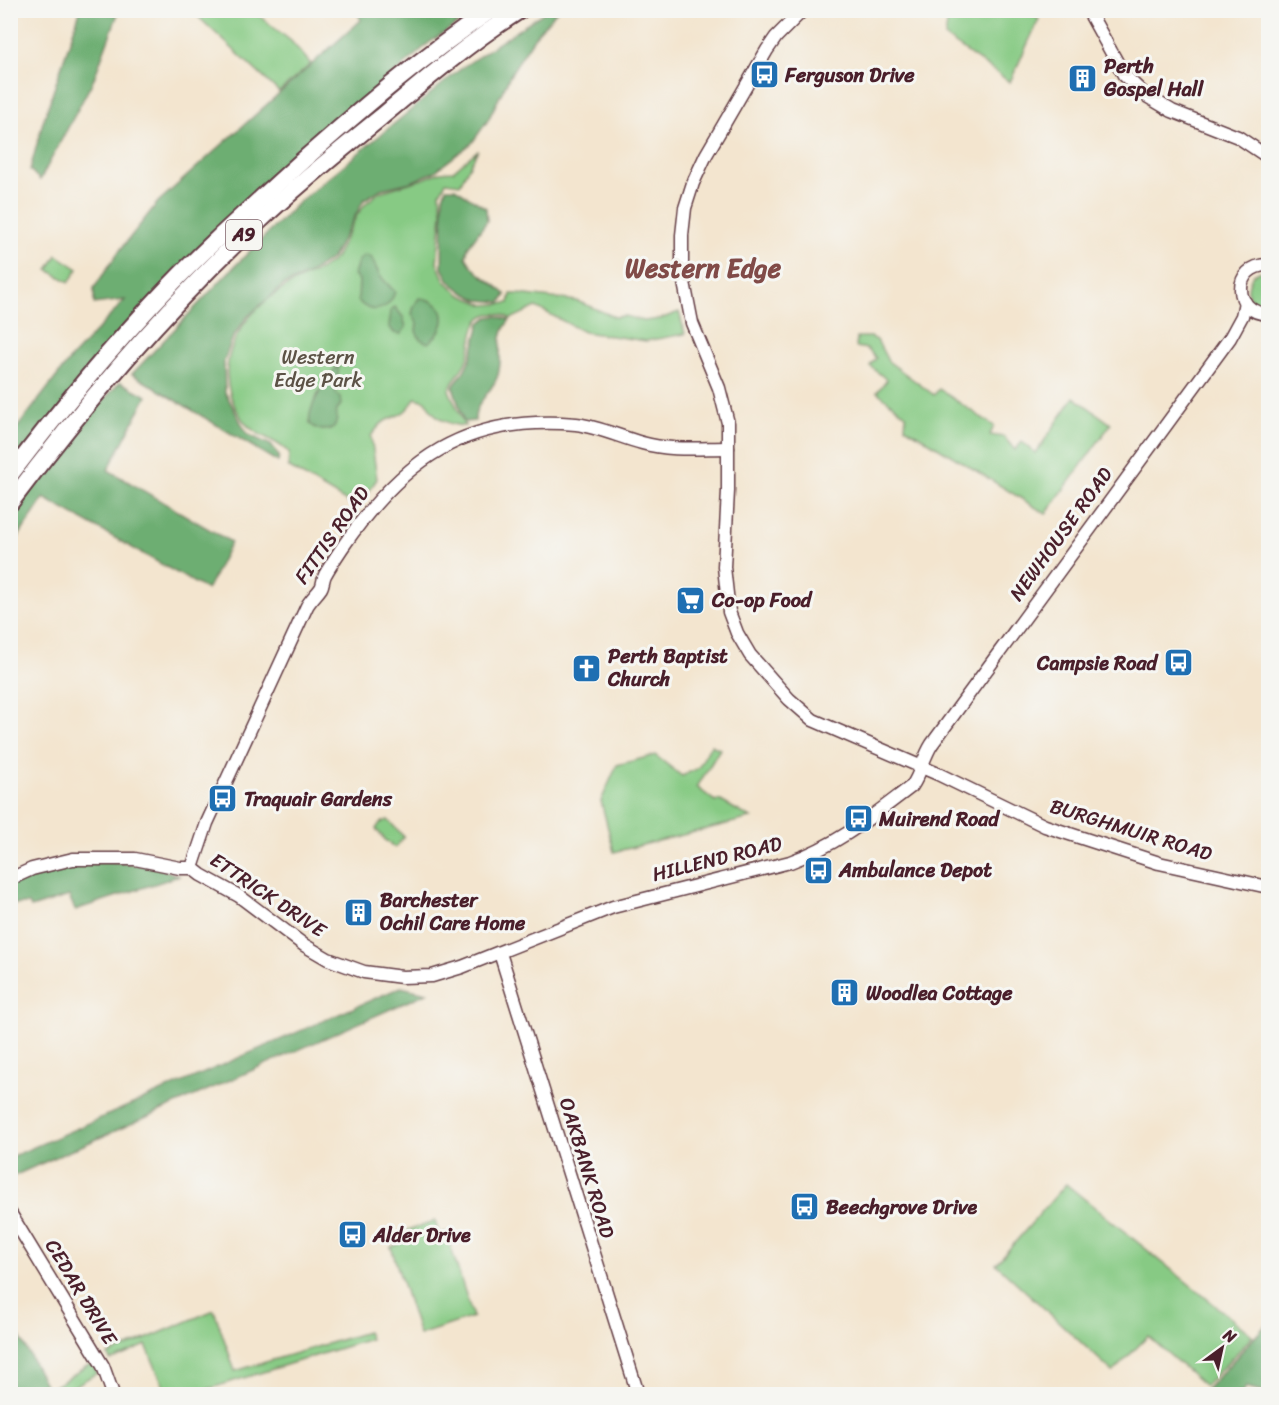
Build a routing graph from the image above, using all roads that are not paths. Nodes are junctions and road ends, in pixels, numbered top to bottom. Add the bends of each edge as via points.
1 (491, 10) edge
2 (520, 10) edge
3 (803, 10) edge
4 (1088, 10) edge
5 (1269, 157) edge
6 (1269, 265) edge
7 (1249, 307) junction
8 (1269, 314) edge
9 (728, 448) junction
10 (10, 475) edge
11 (10, 502) edge
12 (921, 768) junction
13 (192, 868) junction
14 (10, 879) edge
15 (1269, 887) edge
16 (500, 953) junction
17 (10, 1213) edge
18 (113, 1395) edge
19 (638, 1395) edge

1 - 10 highway, A9 via 402,76 245,212 107,354
2 - 11 highway, A9 via 414,89 255,224 121,364
3 - 9 street, BURGHMUIR ROAD via 776,37 754,70 706,155 686,208 682,235 684,287 692,323 724,404
4 - 5 street via 1124,75 1152,100 1238,137
6 - 7 street, NEWHOUSE ROAD via 1246,274 1241,288
7 - 8 street
7 - 12 street, NEWHOUSE ROAD via 932,744
9 - 12 street, BURGHMUIR ROAD via 724,567 729,612 750,655 813,720
9 - 13 street, FITTIS ROAD via 660,447 579,425 511,424 464,437 399,477 364,518 307,606 207,823
12 - 15 street, BURGHMUIR ROAD via 1045,826 1159,863
12 - 16 street, HILLEND ROAD via 912,786 818,852 613,907
13 - 14 street, ETTRICK DRIVE via 135,859 73,859
13 - 16 street, ETTRICK DRIVE via 239,896 304,945 364,972 387,977 432,976
16 - 19 street, OAKBANK ROAD
17 - 18 street, CEDAR DRIVE via 103,1366

